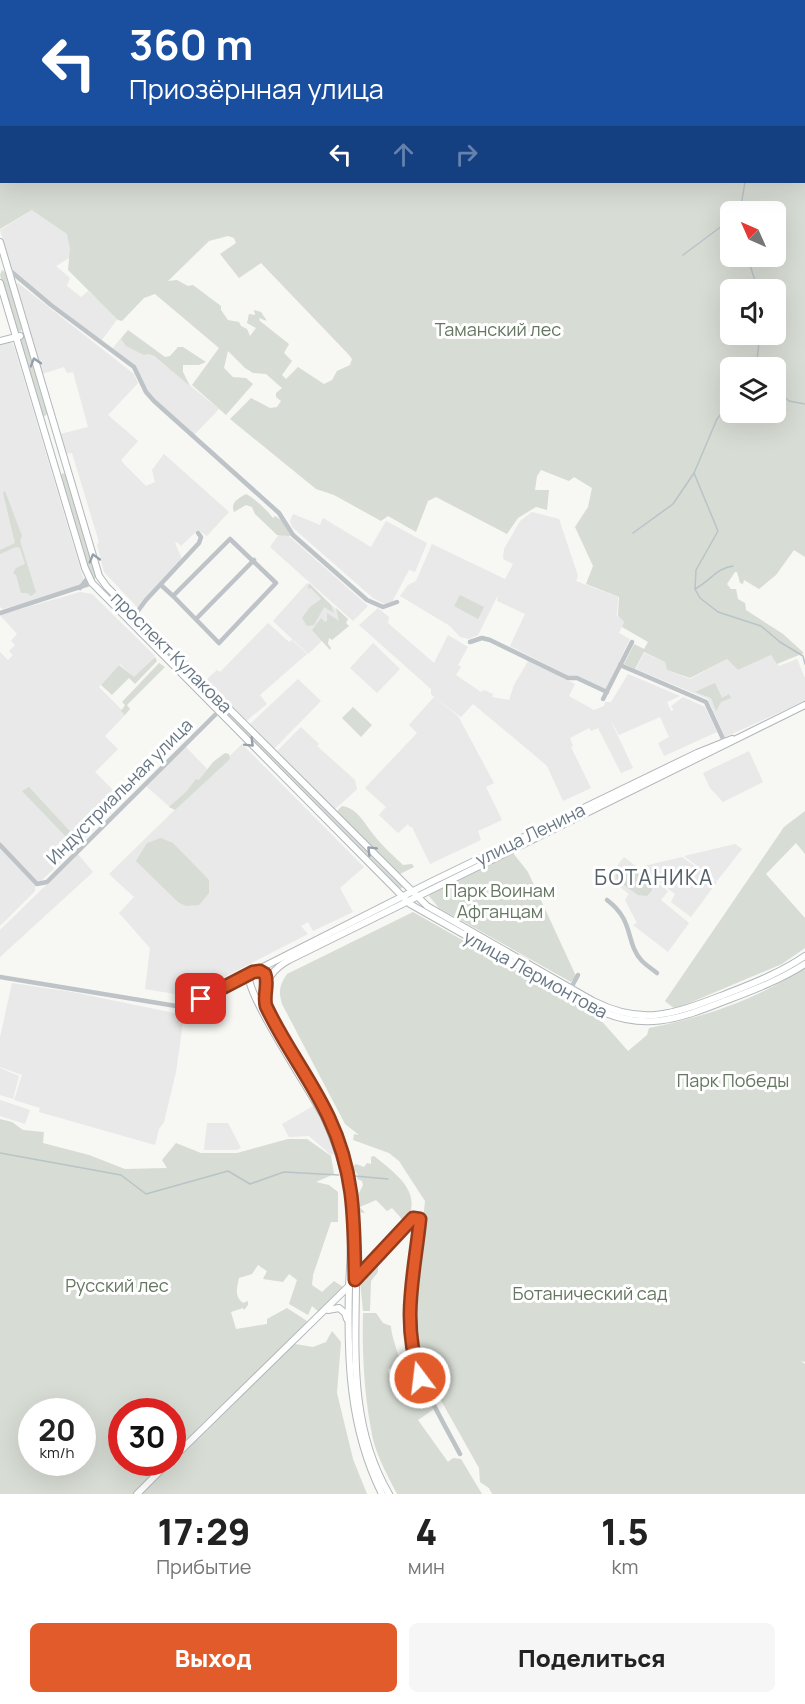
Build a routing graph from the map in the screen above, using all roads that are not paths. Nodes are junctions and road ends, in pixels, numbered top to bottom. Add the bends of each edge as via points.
1 (0, 242) edge
2 (0, 268) edge
3 (8, 269) junction
4 (0, 283) edge
5 (27, 334) junction
6 (16, 337) junction
7 (0, 341) edge
8 (52, 418) junction
9 (41, 422) junction
10 (68, 470) junction
11 (57, 473) junction
12 (198, 533) dead end
13 (254, 560) junction
14 (101, 579) junction
15 (89, 585) junction
16 (161, 585) junction
17 (173, 597) junction
18 (397, 602) dead end
19 (0, 613) edge
20 (135, 617) junction
21 (196, 619) junction
22 (129, 623) junction
23 (470, 642) dead end
24 (632, 642) dead end
25 (620, 665) junction
26 (607, 692) junction
27 (603, 699) dead end
28 (805, 705) edge
29 (219, 711) junction
30 (725, 743) junction
31 (0, 845) edge
32 (414, 894) junction
33 (405, 899) junction
34 (607, 900) dead end
35 (508, 956) junction
36 (805, 956) edge
37 (805, 964) edge
38 (254, 972) junction
39 (657, 973) dead end
40 (578, 975) dead end
41 (0, 977) edge
42 (266, 983) junction
43 (250, 985) junction
44 (225, 987) junction
45 (571, 988) junction
46 (352, 1283) junction
47 (318, 1318) junction
48 (350, 1349) junction
49 (186, 1446) edge
50 (460, 1454) dead end
51 (155, 1476) edge
52 (137, 1494) edge
53 (382, 1494) edge
54 (389, 1494) edge

1 - 3 main road, проспект Кулакова
2 - 3 main road
3 - 5 main road, проспект Кулакова
3 - 18 street via 134,367 154,401 279,513 293,535 367,600 383,607
4 - 6 main road, проспект Кулакова
5 - 6 main road
8 -> 5 main road, проспект Кулакова
6 - 7 main road
6 - 9 main road, проспект Кулакова
8 - 9 main road
8 - 10 main road, проспект Кулакова
9 - 11 main road, проспект Кулакова
10 - 11 main road
14 -> 10 main road, проспект Кулакова
11 - 15 main road, проспект Кулакова
12 - 16 street via 199,543
13 - 17 street via 230,539
13 - 21 street
13 - 21 street via 276,583 219,642
14 - 15 main road
14 - 20 main road, проспект Кулакова
15 - 19 street
15 - 22 main road, проспект Кулакова
16 - 17 street
16 - 20 street
17 - 21 street
20 - 22 street
32 -> 20 main road, проспект Кулакова
22 - 29 main road, проспект Кулакова
23 - 26 street via 486,638 568,678 577,678
24 - 25 street
25 - 26 street
25 - 30 street via 706,702
26 - 27 street
28 - 30 main road, улица Ленина
29 - 31 street, Индустриальная улица via 47,882 37,884
29 -> 33 main road, проспект Кулакова
30 - 32 main road, улица Ленина
32 - 33 main road, улица Ленина
32 - 35 main road, улица Лермонтова via 432,910
33 - 35 main road, улица Лермонтова
33 - 38 main road, улица Ленина
33 - 42 main road, улица Ленина via 289,960
34 - 39 street via 627,922 641,960
35 - 37 main road, улица Лермонтова via 600,1012 645,1023 693,1014 771,983
35 - 45 main road, улица Лермонтова
36 - 45 main road, улица Лермонтова via 769,977 668,1015 614,1011
38 - 42 main road via 265,974
38 - 43 main road
38 - 44 street, улица Ленина
40 - 45 street
41 - 44 street, улица Ленина via 176,1006 190,1004
42 - 43 main road via 260,989
42 - 46 main road via 264,999 269,1013 339,1142 355,1216
43 - 44 street, улица Ленина via 239,982
43 - 46 main road via 324,1118 337,1149 348,1193
46 - 47 main road
46 - 48 main road
46 - 50 street via 413,1218 420,1219 408,1315 411,1344 420,1378
46 - 54 main road via 359,1410 368,1446
47 - 48 main road via 331,1309 344,1312
47 - 49 main road
48 - 53 main road via 357,1428
51 - 52 main road

